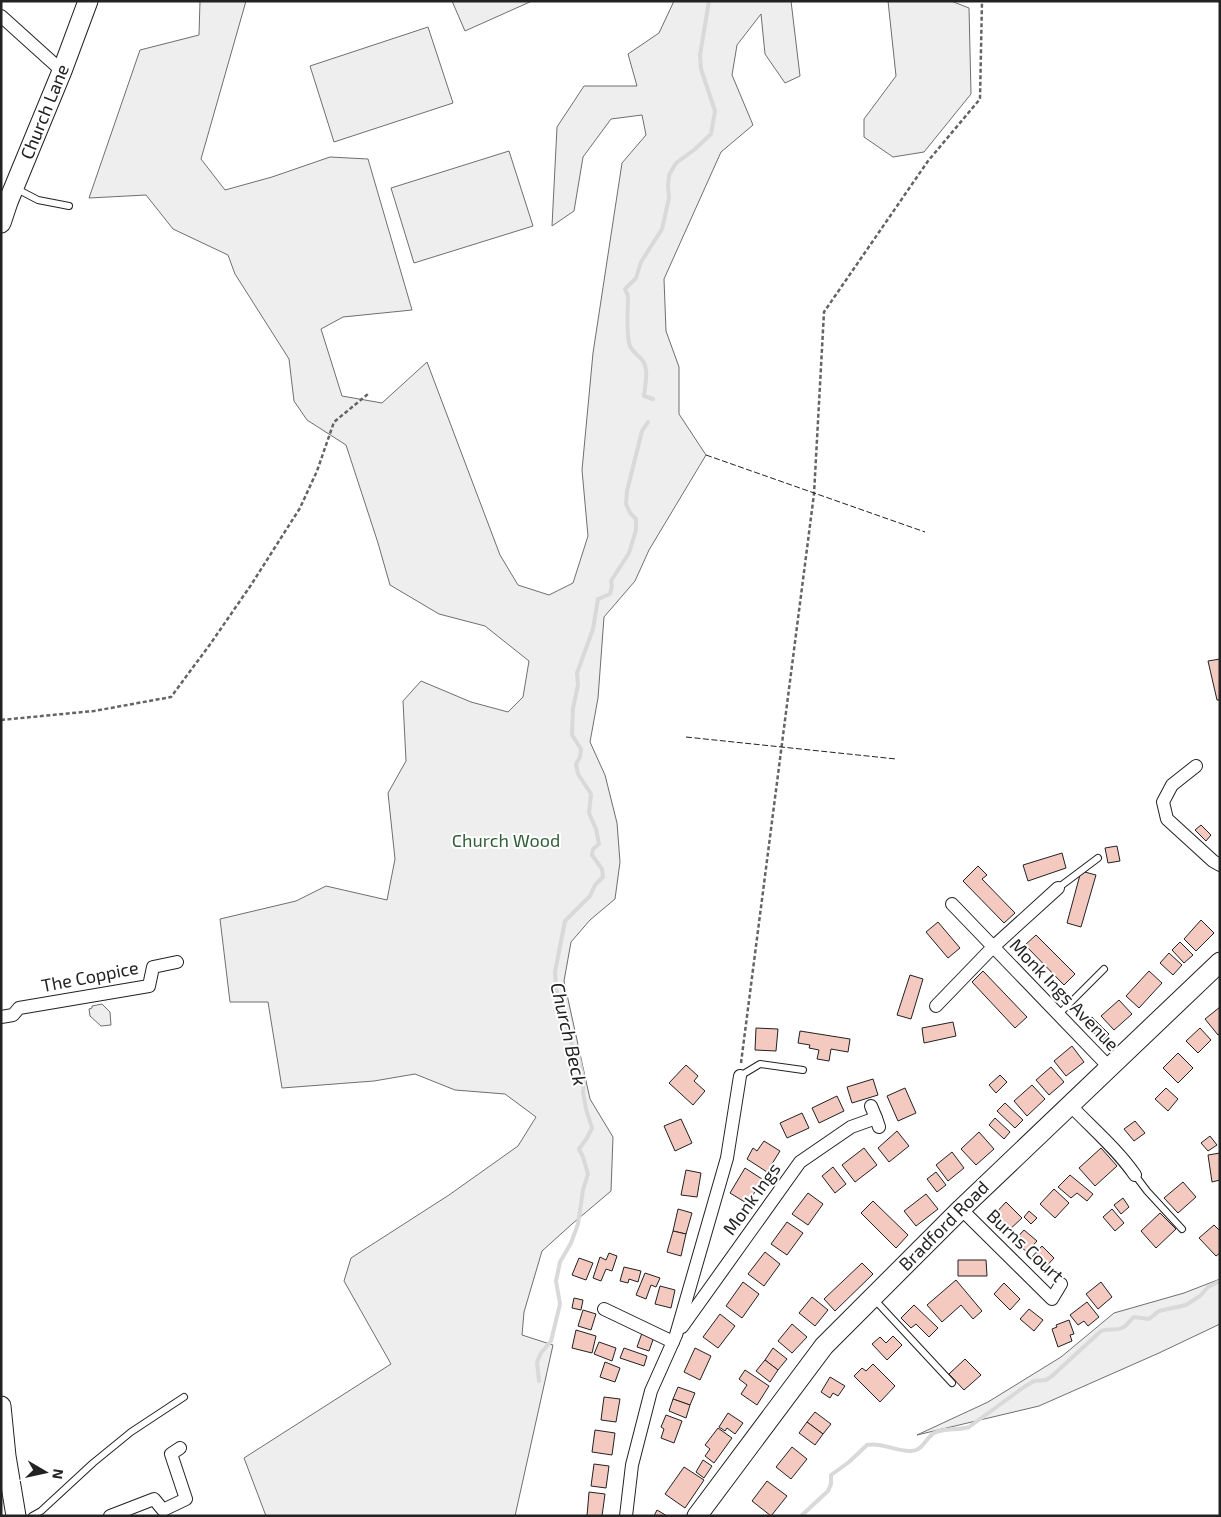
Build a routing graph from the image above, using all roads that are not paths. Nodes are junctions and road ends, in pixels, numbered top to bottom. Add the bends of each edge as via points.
1 (88, 1) edge
2 (1, 16) edge
3 (62, 71) junction
4 (14, 188) junction
5 (69, 206) dead end
6 (1, 223) edge
7 (1196, 766) dead end
8 (1098, 858) dead end
9 (1220, 865) edge
10 (1058, 888) joint
11 (952, 904) dead end
12 (993, 947) junction
13 (177, 962) dead end
14 (1220, 962) edge
15 (1104, 969) dead end
16 (936, 1006) dead end
17 (1058, 1015) junction
18 (1, 1018) edge
19 (1109, 1067) junction
20 (803, 1070) dead end
21 (740, 1076) joint
22 (1070, 1105) junction
23 (875, 1117) dead end
24 (1135, 1176) joint
25 (961, 1209) junction
26 (1182, 1229) dead end
27 (1061, 1284) dead end
28 (872, 1297) junction
29 (604, 1309) dead end
30 (674, 1339) junction
31 (952, 1383) dead end
32 (184, 1397) dead end
33 (1, 1406) edge
34 (180, 1448) dead end
35 (163, 1513) edge
36 (16, 1516) edge
37 (32, 1516) edge
38 (110, 1516) edge
39 (626, 1516) edge
40 (697, 1516) edge

1 - 3 main road, Church Lane
2 - 3 street
3 - 4 main road, Church Lane
4 - 5 lane via 38,200
4 - 6 main road, Church Lane
7 - 9 street via 1172,785 1163,802 1167,819
8 - 10 lane
10 - 12 street, Monk Ings Avenue
11 - 12 street, Monk Ings Avenue
12 - 16 street, Monk Ings Avenue
12 - 17 street, Monk Ings Avenue
13 - 18 street, The Coppice via 153,967 149,986 20,1008 13,1015
14 - 19 main road, Bradford Road
15 - 17 lane
17 - 19 street, Monk Ings Avenue
19 - 22 main road, Bradford Road
20 - 21 lane via 760,1064
21 - 30 street, Monk Ings via 726,1158
22 - 24 street via 1114,1149
22 - 25 main road, Bradford Road
23 - 30 street, Monk Ings via 852,1127 800,1162
24 - 26 lane
25 - 27 street, Burns Court via 1052,1299
25 - 28 main road, Bradford Road
28 - 31 lane
28 - 40 main road, Bradford Road via 824,1346
29 - 30 street
30 - 39 street, Monk Ings via 651,1391 632,1464
32 - 37 lane via 131,1432 41,1512
33 - 36 main road
34 - 35 street via 171,1454 186,1499
35 - 38 street via 154,1500

